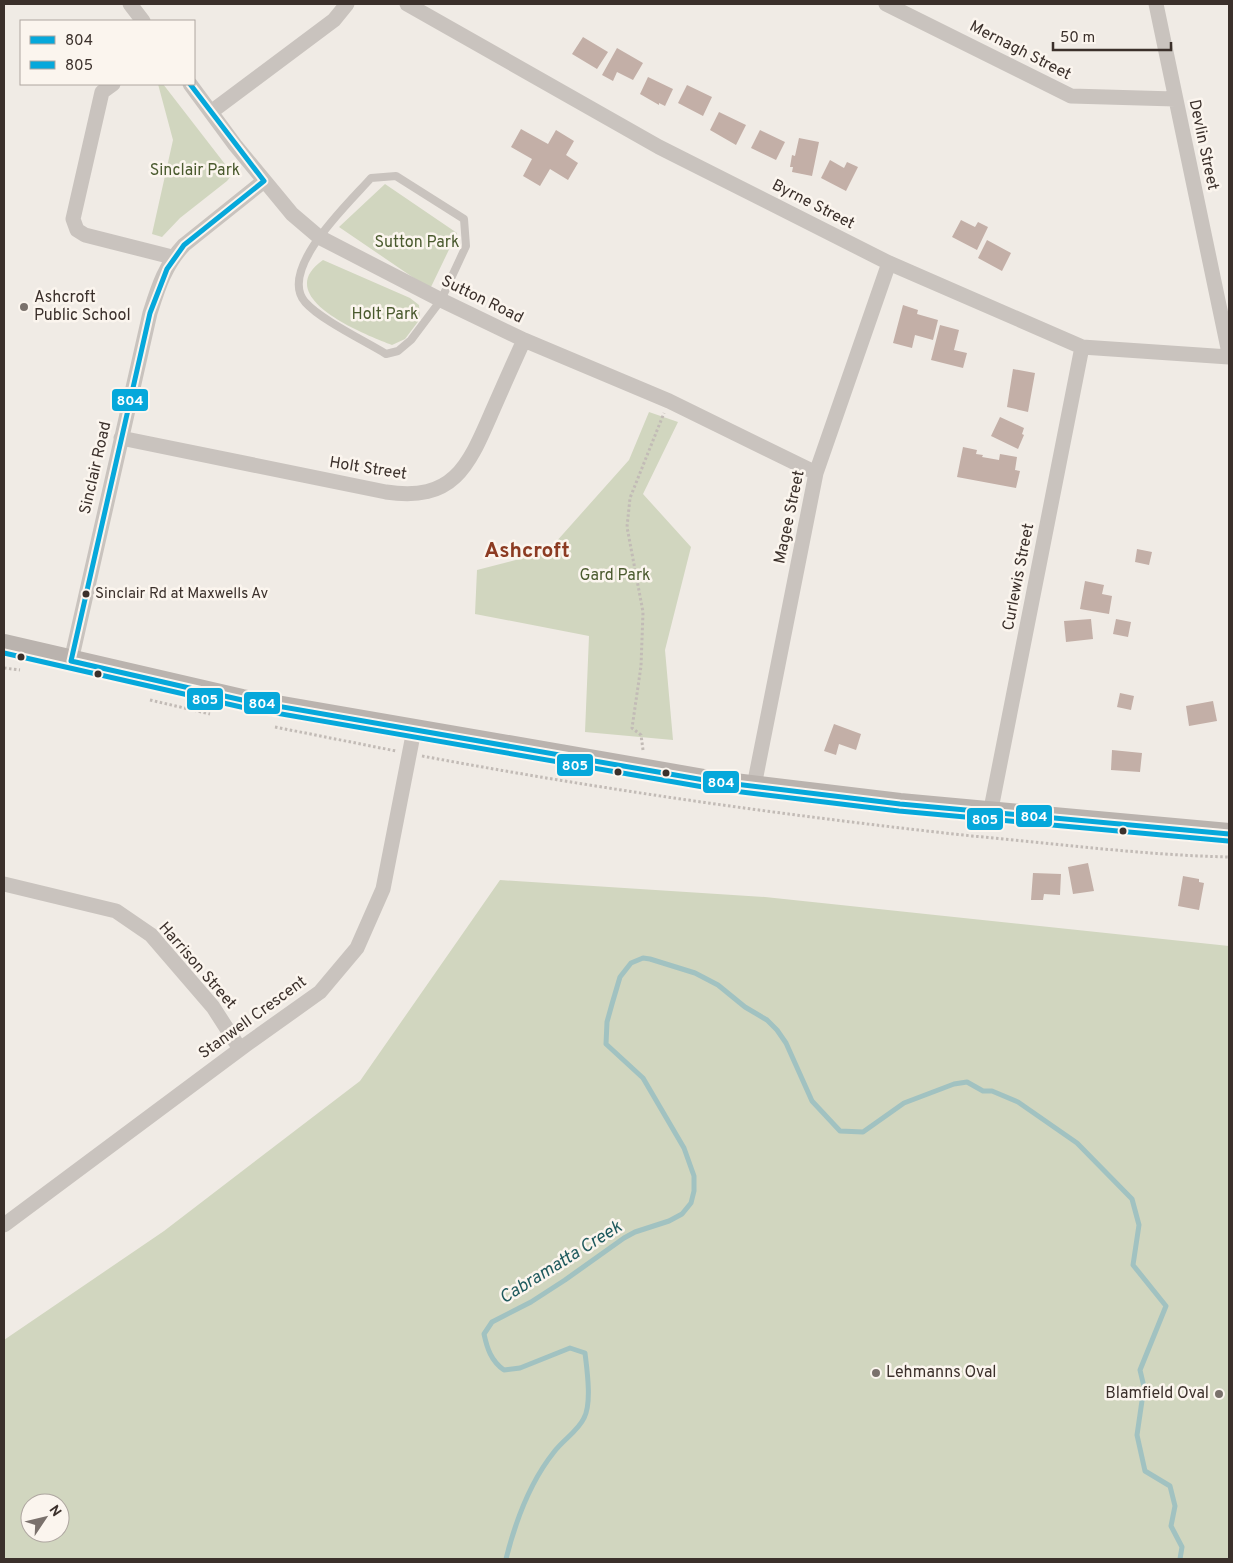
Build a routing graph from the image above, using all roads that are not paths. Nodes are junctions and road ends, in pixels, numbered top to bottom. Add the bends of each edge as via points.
1 (130, 4) edge
2 (347, 4) edge
3 (407, 4) edge
4 (886, 4) edge
5 (1156, 4) edge
6 (142, 20) edge
7 (112, 85) edge
8 (191, 85) edge
9 (1176, 99) junction
10 (211, 112) junction
11 (264, 181) junction
12 (319, 237) junction
13 (172, 258) junction
14 (889, 263) junction
15 (441, 300) junction
16 (524, 340) junction
17 (1082, 347) junction
18 (1229, 352) edge
19 (1229, 357) edge
20 (121, 438) junction
21 (816, 473) junction
22 (4, 645) edge
23 (71, 660) junction
24 (414, 730) junction
25 (754, 786) junction
26 (990, 814) junction
27 (1229, 834) edge
28 (4, 884) edge
29 (240, 1049) junction
30 (4, 1225) edge

1 - 6 street
2 - 10 street via 334,20
3 - 14 street, Byrne Street via 659,147
4 - 9 street, Mernagh Street via 1071,96
5 - 9 street, Devlin Street
7 - 13 street via 102,92 73,220 77,230 85,235
8 - 10 street, Sutton Road
9 - 18 street, Devlin Street
10 - 11 street, Sutton Road
11 - 12 street, Sutton Road via 298,220
11 - 13 street, Sinclair Road via 201,229
12 - 15 street, Sutton Road
12 - 15 lane via 299,274 300,294 313,309 386,354 398,351 411,340
12 - 15 lane via 371,178 396,176 464,219 466,246
13 - 20 street, Sinclair Road via 160,281 150,314
14 - 17 street, Byrne Street
14 - 21 street, Magee Street
15 - 16 street, Sutton Road
16 - 20 street, Holt Street via 472,458 450,481 433,490 402,494 386,492
16 - 21 street, Sutton Road via 669,401
17 - 19 street, Byrne Street
17 - 26 street, Curlewis Street
20 - 23 street, Sinclair Road
21 - 25 street, Magee Street
22 - 23 street
23 - 24 street via 242,700
24 - 25 street via 639,770
24 - 29 street, Stanwell Crescent via 383,889 357,948 320,992
25 - 26 street
26 - 27 street
28 - 29 street, Harrison Street via 116,911 151,935 213,1007
29 - 30 street, Stanwell Crescent

